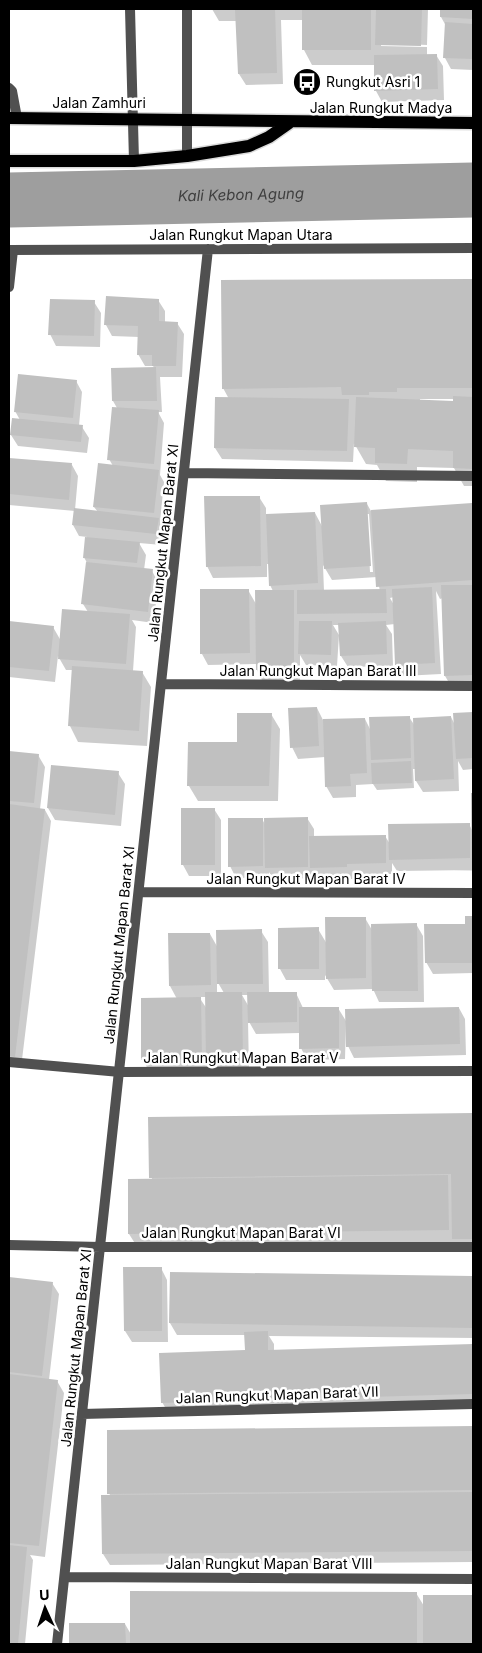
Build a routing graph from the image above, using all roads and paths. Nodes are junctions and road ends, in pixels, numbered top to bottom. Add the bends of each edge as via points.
1 (130, 9) edge
2 (187, 9) edge
3 (9, 88) edge
4 (13, 118) edge
5 (188, 118) junction
6 (132, 119) junction
7 (289, 123) junction
8 (473, 123) edge
9 (187, 156) junction
10 (9, 161) edge
11 (134, 161) junction
12 (473, 248) edge
13 (208, 249) junction
14 (11, 250) edge
15 (9, 287) edge
16 (184, 474) junction
17 (473, 476) edge
18 (162, 684) junction
19 (473, 686) edge
20 (139, 892) junction
21 (473, 893) edge
22 (9, 1062) edge
23 (473, 1071) edge
24 (120, 1072) junction
25 (9, 1245) edge
26 (473, 1246) edge
27 (101, 1247) junction
28 (473, 1404) edge
29 (82, 1414) junction
30 (65, 1577) junction
31 (473, 1579) edge
32 (57, 1644) edge

1 - 6 street
2 - 5 street
3 - 4 street via 12,91
4 - 6 main road, Jalan Zamhuri
5 - 6 main road, Jalan Zamhuri
5 - 7 main road, Jalan Rungkut Madya
5 - 9 street
6 - 11 street
7 - 8 main road, Jalan Rungkut Madya
7 - 9 main road via 248,146
9 - 11 main road
10 - 11 main road
12 - 13 street, Jalan Rungkut Mapan Utara
13 - 14 street, Jalan Rungkut Mapan Utara
13 - 16 street, Jalan Rungkut Mapan Barat XI
14 - 15 street
16 - 17 street
16 - 18 street, Jalan Rungkut Mapan Barat XI
18 - 19 street, Jalan Rungkut Mapan Barat III
18 - 20 street, Jalan Rungkut Mapan Barat XI
20 - 21 street, Jalan Rungkut Mapan Barat IV
20 - 24 street, Jalan Rungkut Mapan Barat XI
22 - 24 street, Jalan Rungkut Mapan Barat V
23 - 24 street, Jalan Rungkut Mapan Barat V
24 - 27 street, Jalan Rungkut Mapan Barat XI
25 - 27 street, Jalan Rungkut Mapan Barat VI
26 - 27 street, Jalan Rungkut Mapan Barat VI
27 - 29 street, Jalan Rungkut Mapan Barat XI
28 - 29 street, Jalan Rungkut Mapan Barat VII
29 - 30 street, Jalan Rungkut Mapan Barat XI
30 - 31 street, Jalan Rungkut Mapan Barat VIII
30 - 32 street, Jalan Rungkut Mapan Barat XI

